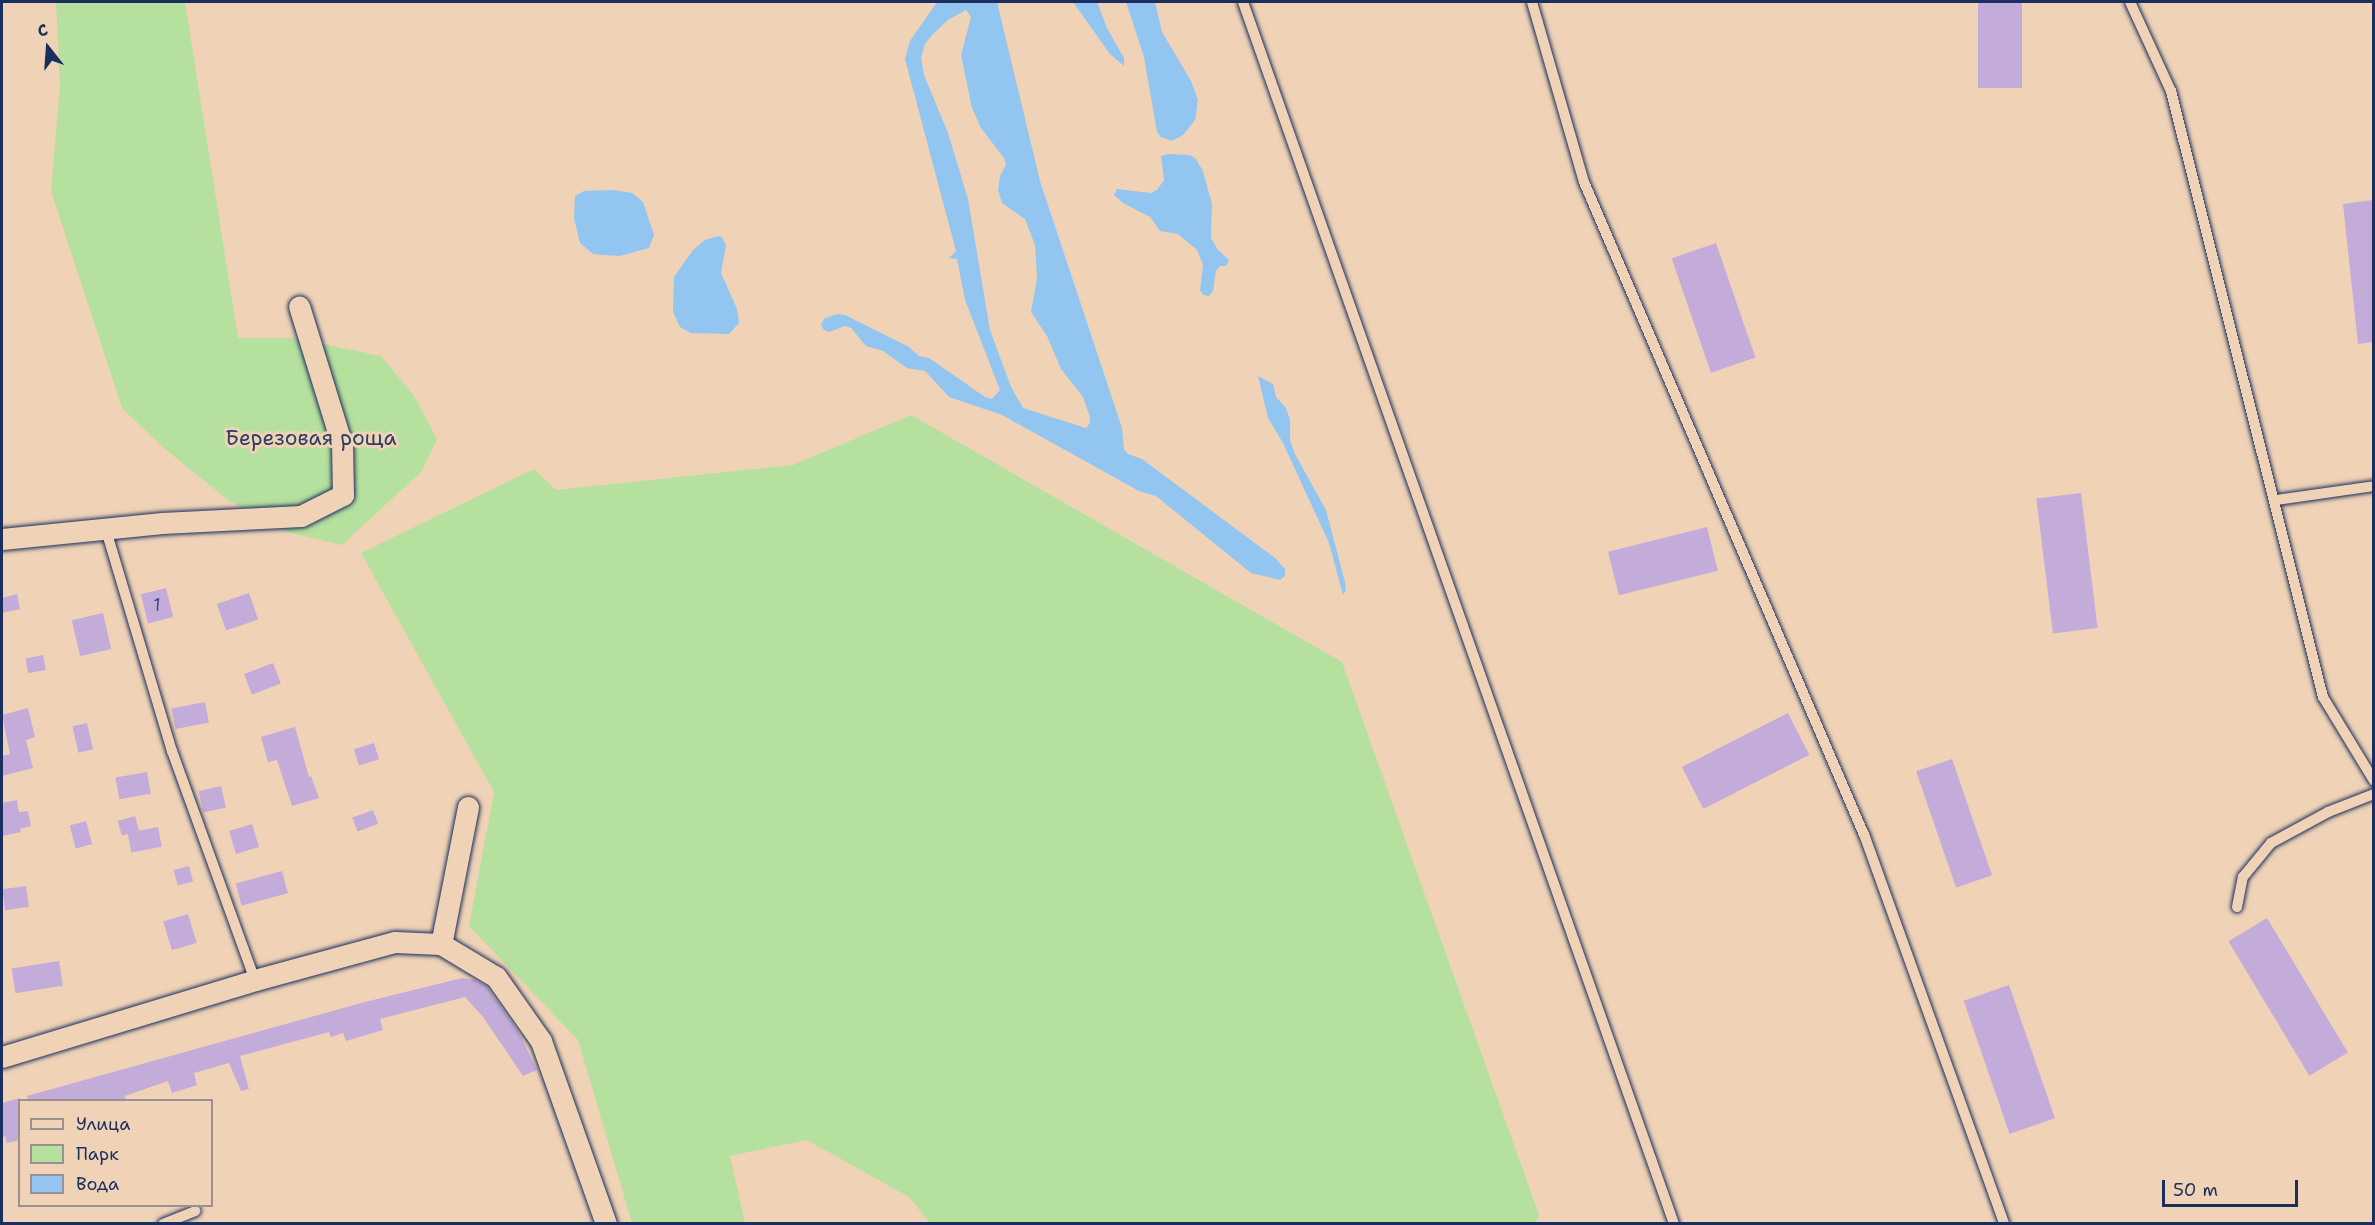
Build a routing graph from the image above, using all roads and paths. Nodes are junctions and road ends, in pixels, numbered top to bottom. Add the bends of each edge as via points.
1 (1243, 2) edge
2 (1532, 2) edge
3 (2130, 2) edge
4 (299, 306) dead end
5 (2373, 486) edge
6 (2276, 500) junction
7 (106, 530) junction
8 (2, 539) edge
9 (2373, 781) edge
10 (2373, 794) edge
11 (468, 807) dead end
12 (2237, 907) dead end
13 (441, 944) junction
14 (255, 980) junction
15 (2, 1057) edge
16 (196, 1211) dead end
17 (164, 1224) edge
18 (606, 1224) edge
19 (1674, 1224) edge
20 (2004, 1224) edge

1 - 19 lane
2 - 20 lane via 1584,182 1865,837
3 - 6 lane via 2171,91
4 - 7 street via 342,445 344,495 301,516
5 - 6 lane
6 - 9 lane via 2323,697
7 - 8 street
7 - 14 lane via 172,751
10 - 12 lane via 2328,812 2271,843 2242,876
11 - 13 street
13 - 14 street via 395,942
13 - 18 street via 496,977 541,1041
14 - 15 street
16 - 17 lane

